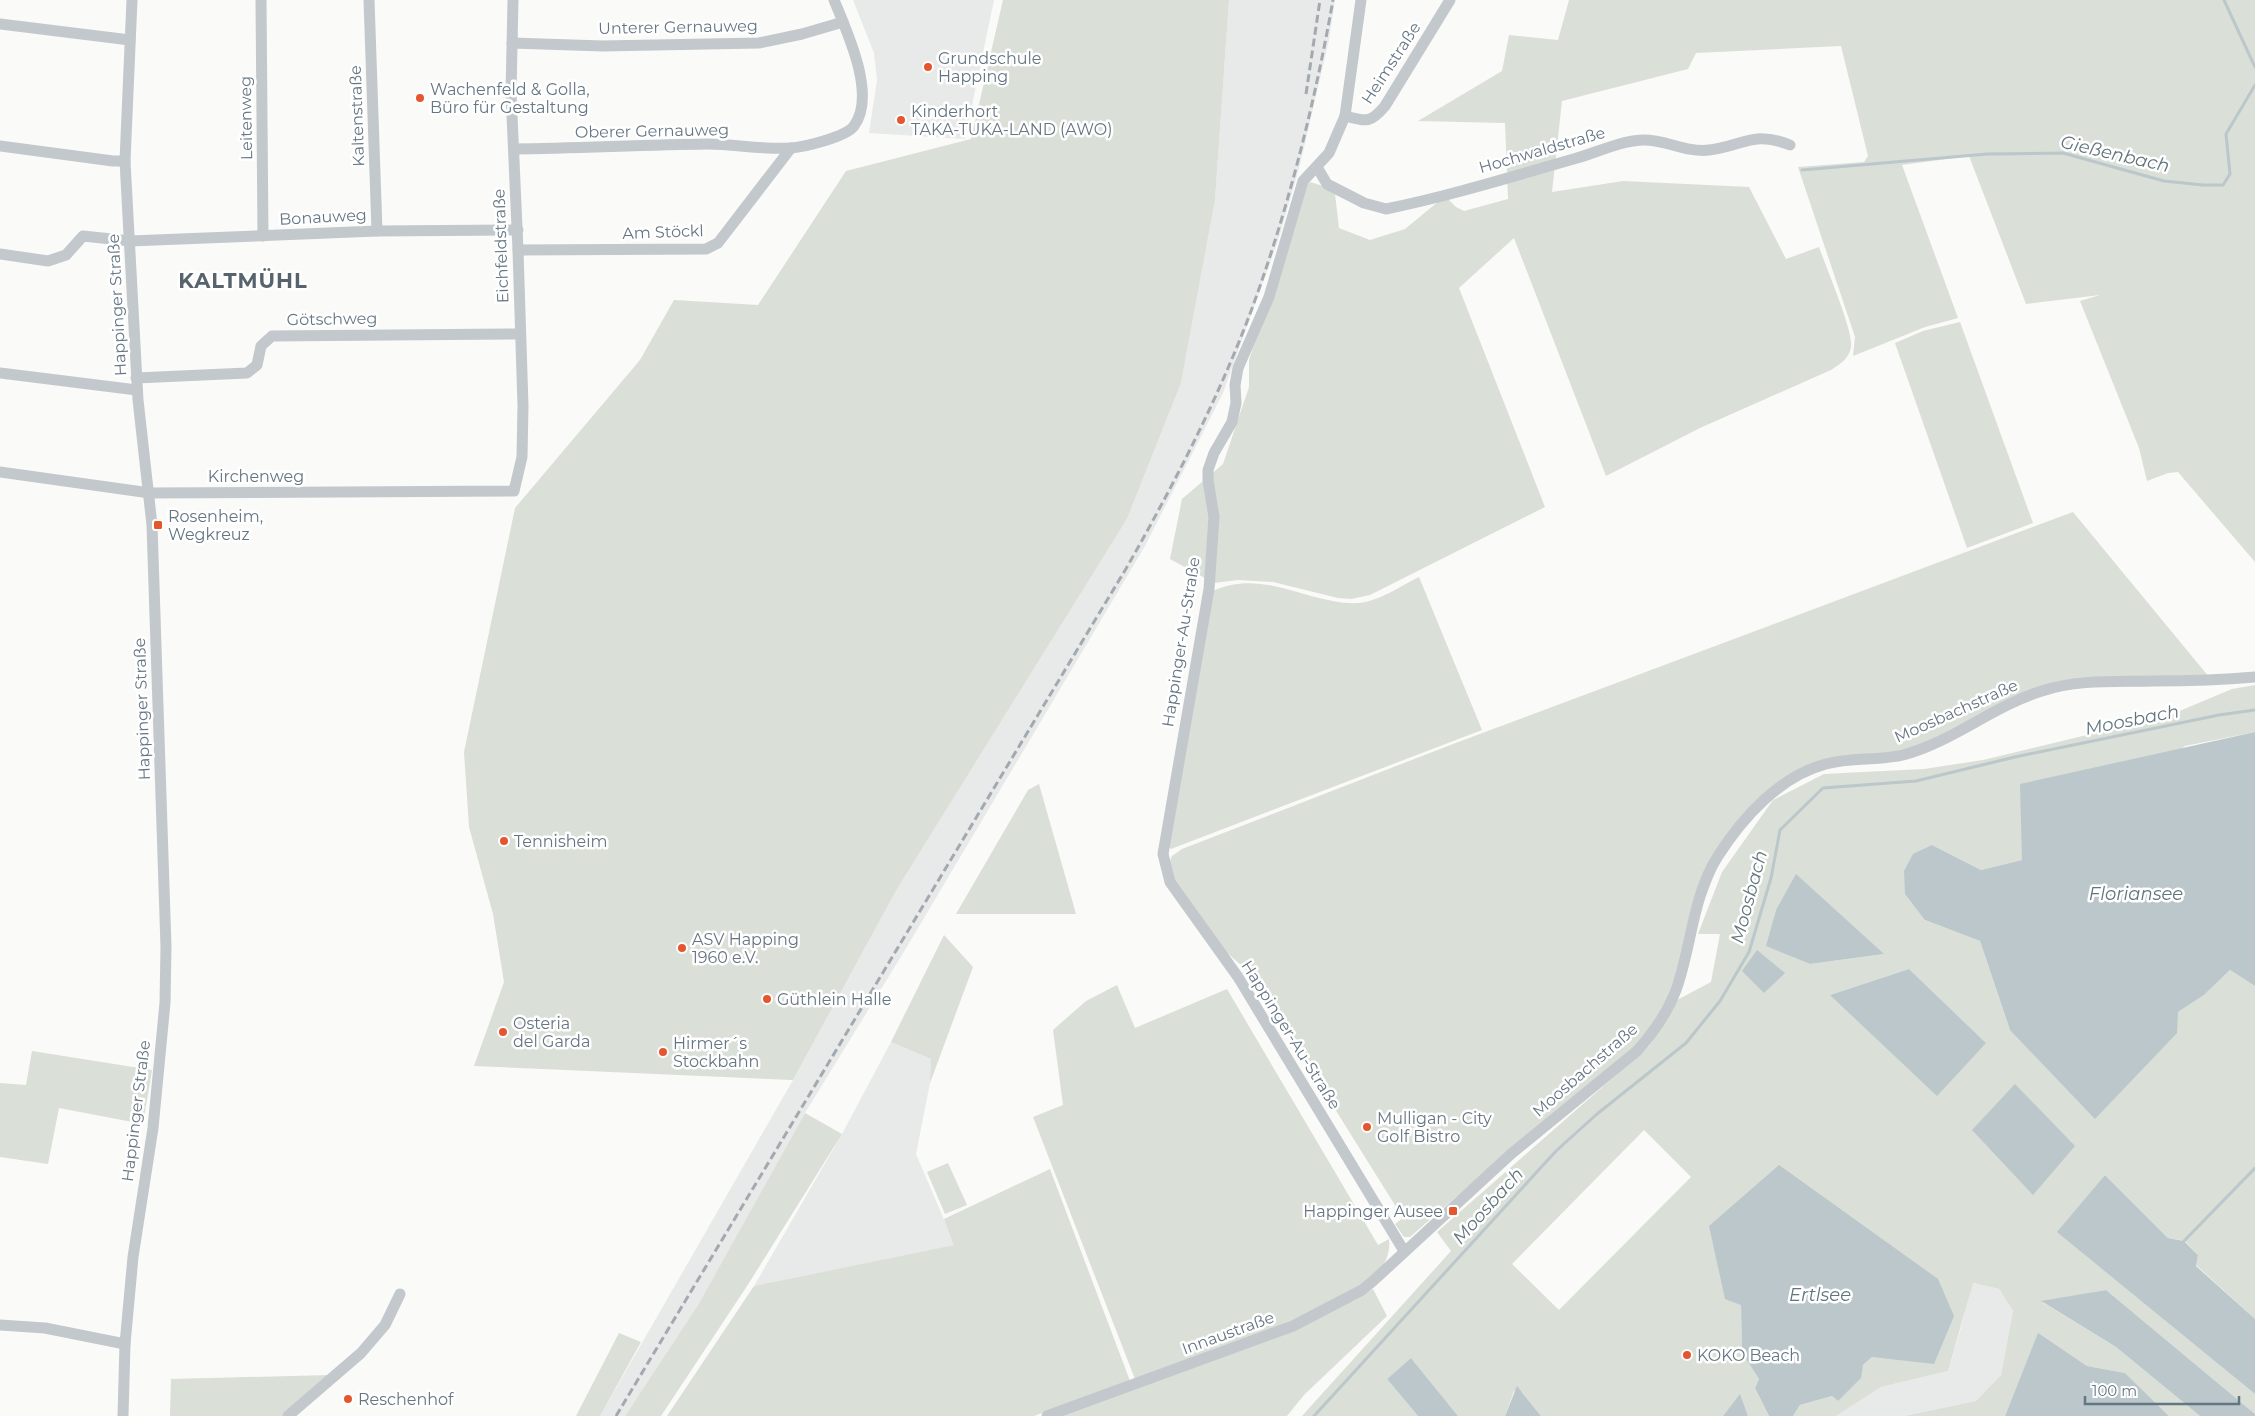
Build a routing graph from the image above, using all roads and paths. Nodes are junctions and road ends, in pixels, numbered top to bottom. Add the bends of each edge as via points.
1 (132, 0) edge
2 (261, 0) edge
3 (369, 0) edge
4 (513, 0) edge
5 (834, 0) edge
6 (1361, 0) edge
7 (1450, 0) edge
8 (843, 22) junction
9 (0, 24) edge
10 (130, 40) junction
11 (512, 43) junction
12 (1345, 116) junction
13 (1790, 145) dead end
14 (0, 146) edge
15 (791, 148) junction
16 (514, 150) junction
17 (125, 161) junction
18 (1317, 166) junction
19 (518, 230) junction
20 (378, 231) junction
21 (263, 236) junction
22 (130, 241) junction
23 (518, 250) junction
24 (0, 254) edge
25 (520, 334) junction
26 (0, 373) edge
27 (137, 384) junction
28 (0, 472) edge
29 (514, 491) joint
30 (150, 493) junction
31 (2255, 677) edge
32 (1404, 1251) junction
33 (400, 1294) dead end
34 (0, 1325) edge
35 (125, 1344) junction
36 (123, 1416) edge
37 (288, 1416) edge
38 (1047, 1416) edge

1 - 10 street, Happinger Straße
2 - 21 street, Leitenweg
3 - 20 street, Kaltenstraße
4 - 11 street, Eichfeldstraße
5 - 8 street, Oberer Gernauweg
6 - 12 street, Happinger-Au-Straße
7 - 12 street, Heimstraße via 1376,117 1364,120
8 - 11 street, Unterer Gernauweg via 759,43 603,46
8 - 15 street, Oberer Gernauweg via 861,76 861,113 854,127 840,137
9 - 10 street
10 - 17 street, Happinger Straße
11 - 16 street, Eichfeldstraße
12 - 18 street, Happinger-Au-Straße via 1329,153
13 - 18 street, Hochwaldstraße via 1773,138 1694,150 1658,141 1623,143 1386,209 1364,203 1327,184
14 - 17 street
15 - 16 street, Oberer Gernauweg via 709,144
15 - 23 street, Am Stöckl via 718,243 706,249
16 - 19 street, Eichfeldstraße
17 - 22 street, Happinger Straße
18 - 32 street, Happinger-Au-Straße via 1304,181 1269,297 1238,368 1232,422 1208,470 1214,517 1209,589 1163,854 1170,882 1238,977
19 - 20 street, Bonauweg
19 - 23 street, Eichfeldstraße
20 - 21 street, Bonauweg
21 - 22 street, Bonauweg
22 - 24 street, Bonauweg via 83,236 66,255 48,261
22 - 27 street, Happinger Straße
23 - 25 street, Eichfeldstraße
25 - 27 street, Götschweg via 272,336 261,346 257,365 247,373
25 - 29 street, Eichfeldstraße via 522,457
26 - 27 street, Götschweg
27 - 30 street, Happinger Straße
28 - 30 street, Kirchenweg
29 - 30 street, Kirchenweg
30 - 35 street, Happinger Straße via 166,956 152,1128 133,1257
31 - 32 street, Moosbachstraße via 2100,682 2055,687 2004,705 1944,738 1910,752 1826,764 1778,788 1748,817 1717,858 1699,897 1676,989 1651,1035 1511,1154
32 - 38 street, Innaustraße via 1362,1290 1293,1326
33 - 37 street via 385,1325 361,1353
34 - 35 street via 45,1328
35 - 36 street, Happinger Straße

